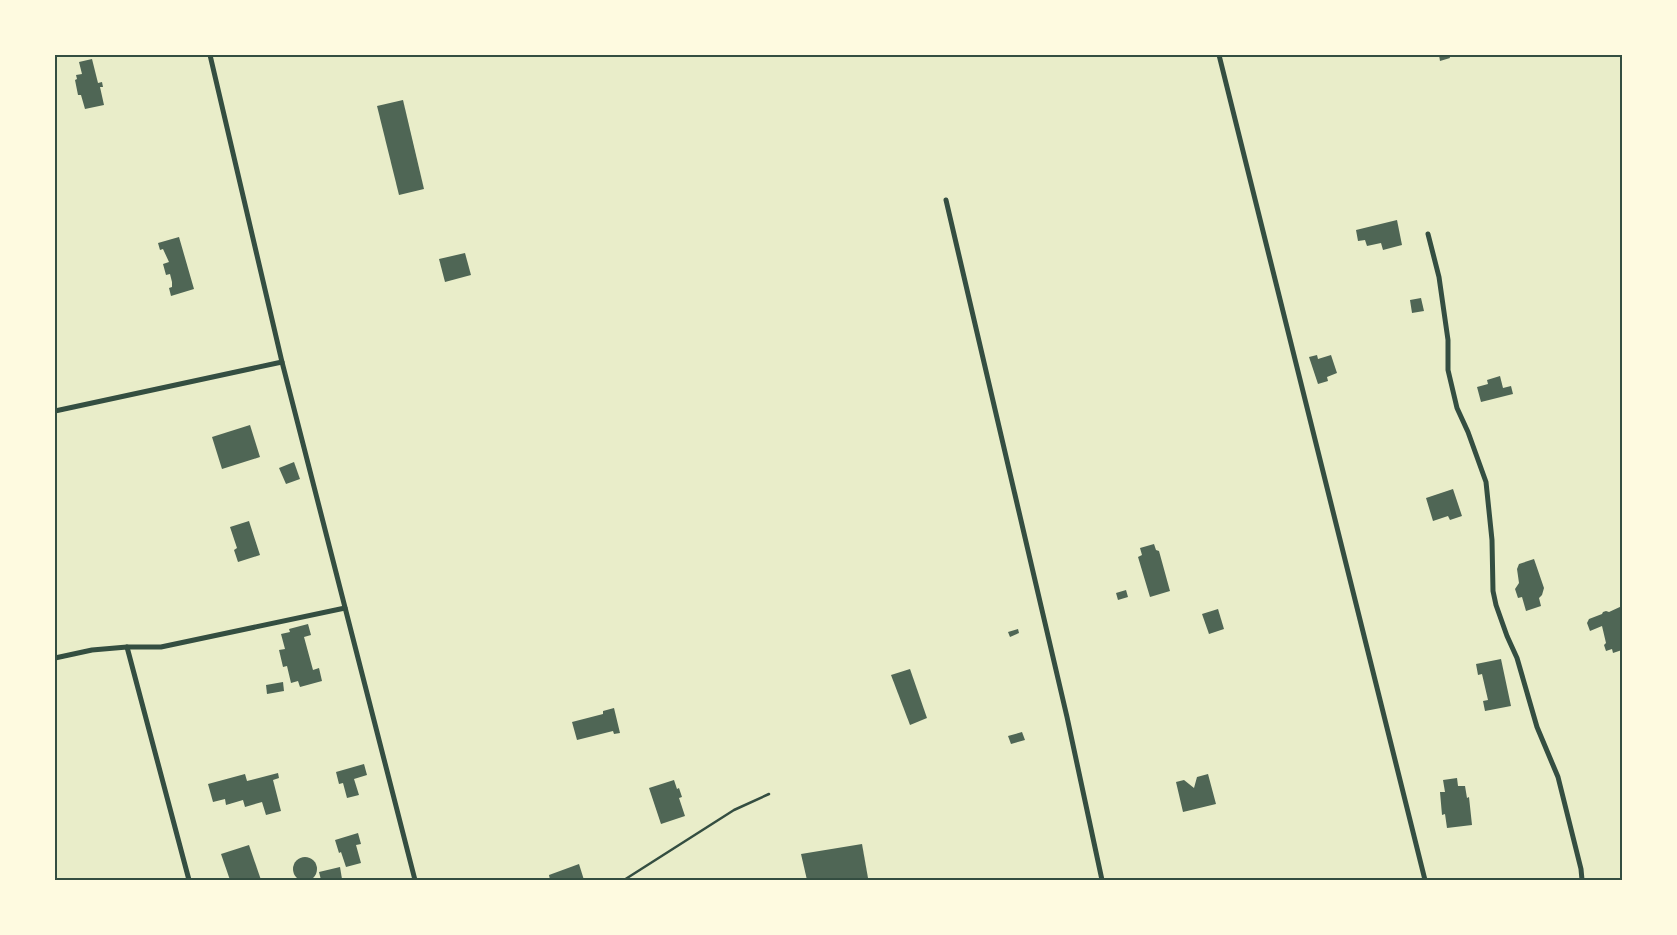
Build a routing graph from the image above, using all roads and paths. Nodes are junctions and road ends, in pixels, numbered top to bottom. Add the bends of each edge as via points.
1 (210, 55) edge
2 (1219, 55) edge
3 (946, 200) dead end
4 (1428, 234) dead end
5 (282, 362) junction
6 (55, 411) edge
7 (346, 608) junction
8 (127, 647) junction
9 (55, 658) edge
10 (769, 794) dead end
11 (189, 880) edge
12 (415, 880) edge
13 (624, 880) edge
14 (1102, 880) edge
15 (1425, 880) edge
16 (1582, 880) edge

1 - 5 street
2 - 15 street
3 - 14 street via 1068,717
4 - 16 street via 1439,277 1448,340 1448,370 1457,408 1486,482 1496,605 1517,658 1537,727 1558,777
5 - 6 street
5 - 7 street
7 - 8 street via 161,646
7 - 12 street
8 - 9 street
8 - 11 street
10 - 13 path via 734,810

